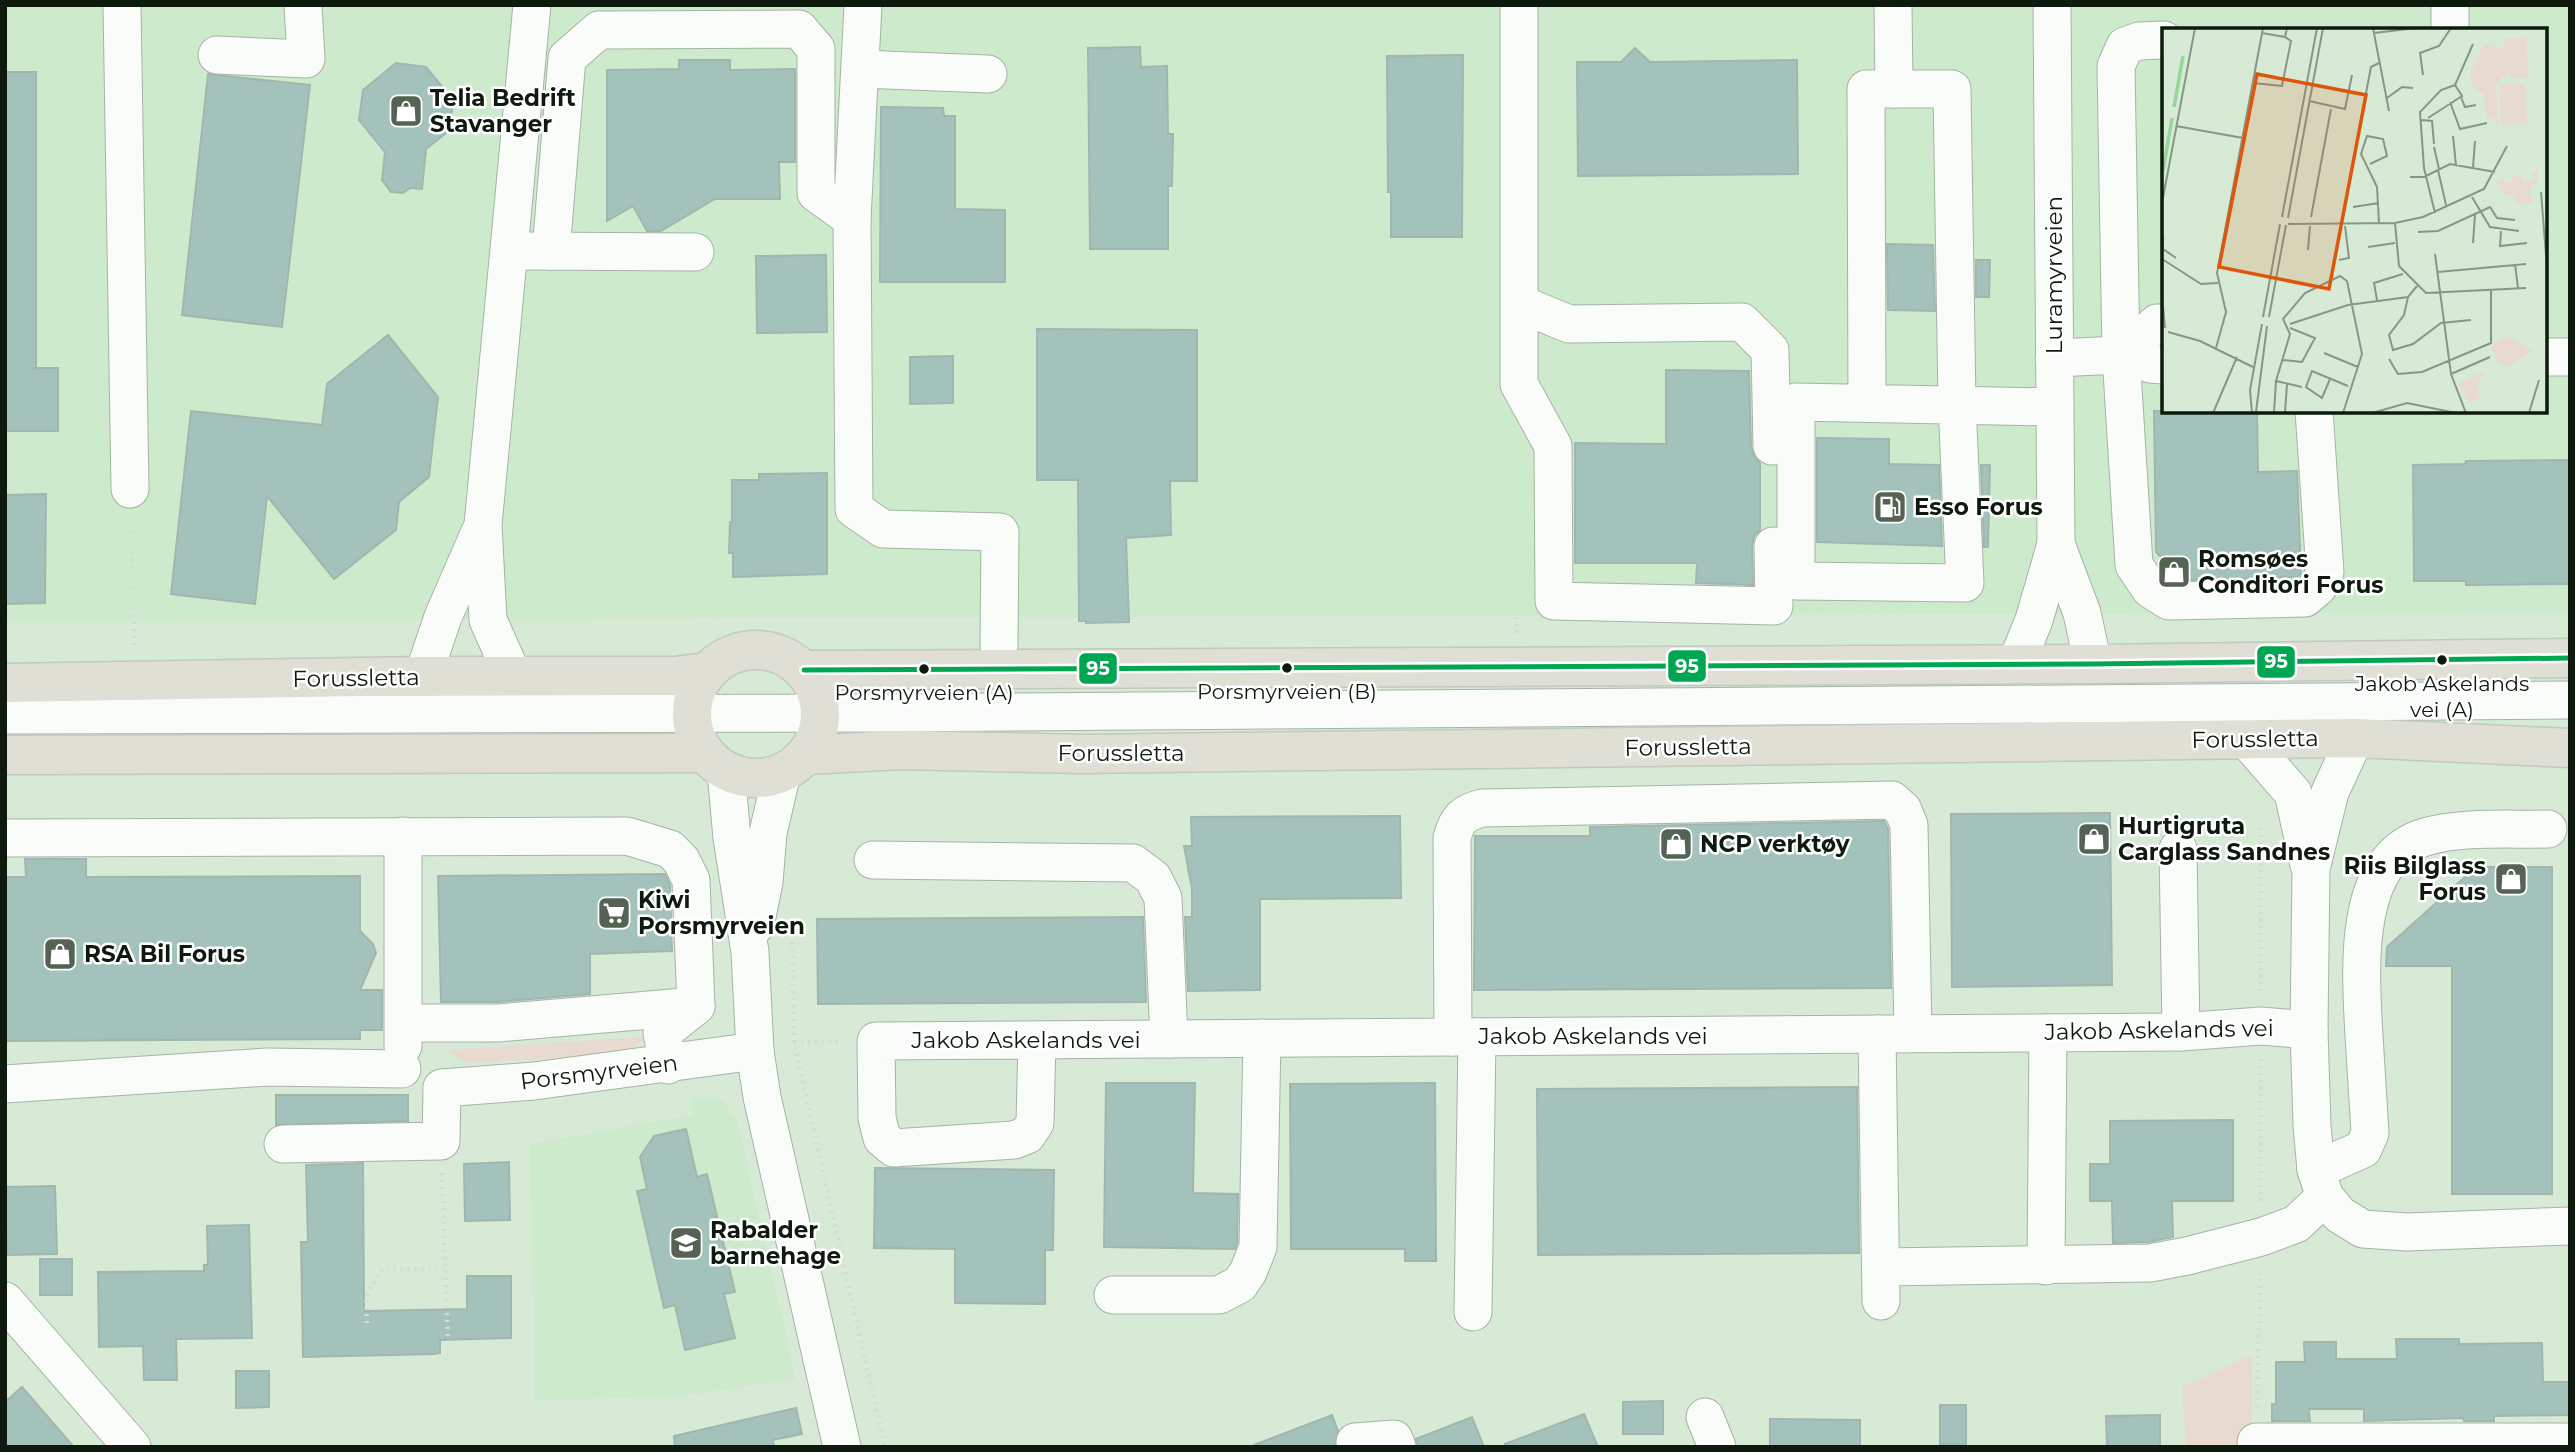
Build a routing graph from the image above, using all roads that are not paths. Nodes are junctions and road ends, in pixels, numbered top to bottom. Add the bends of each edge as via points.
1 (122, 5) edge
2 (303, 5) edge
3 (531, 5) edge
4 (863, 5) edge
5 (1519, 5) edge
6 (1893, 5) edge
7 (2052, 5) edge
8 (2450, 5) edge
9 (2450, 28) edge
10 (2162, 40) edge
11 (217, 55) dead end
12 (860, 69) junction
13 (988, 74) dead end
14 (1894, 89) junction
15 (852, 219) junction
16 (508, 251) junction
17 (551, 251) junction
18 (695, 252) dead end
19 (1520, 304) junction
20 (2162, 323) edge
21 (2121, 355) junction
22 (2547, 357) edge
23 (2570, 357) edge
24 (2054, 358) junction
25 (2162, 365) edge
26 (1867, 403) junction
27 (1956, 404) junction
28 (2053, 407) junction
29 (2314, 413) edge
30 (130, 489) road end
31 (483, 525) junction
32 (2056, 544) junction
33 (999, 645) dead end
34 (2570, 658) edge
35 (2016, 664) junction
36 (2093, 664) junction
37 (804, 670) junction
38 (706, 672) junction
39 (423, 676) junction
40 (513, 676) junction
41 (5, 683) edge
42 (2570, 700) edge
43 (821, 712) junction
44 (691, 714) junction
45 (5, 715) edge
46 (2355, 738) junction
47 (2246, 740) junction
48 (2570, 748) edge
49 (5, 755) edge
50 (715, 762) junction
51 (794, 764) junction
52 (2548, 830) dead end
53 (403, 836) junction
54 (5, 838) edge
55 (2178, 849) dead end
56 (873, 860) dead end
57 (2311, 869) junction
58 (750, 951) junction
59 (2360, 970) junction
60 (2309, 971) junction
61 (696, 1006) junction
62 (404, 1023) junction
63 (2309, 1030) junction
64 (2181, 1032) junction
65 (2049, 1033) junction
66 (1877, 1034) junction
67 (1913, 1034) junction
68 (1465, 1037) junction
69 (1262, 1038) junction
70 (1169, 1039) junction
71 (1037, 1040) junction
72 (755, 1051) junction
73 (668, 1065) junction
74 (402, 1069) junction
75 (5, 1084) edge
76 (442, 1088) junction
77 (283, 1144) dead end
78 (2321, 1183) junction
79 (2570, 1226) edge
80 (2046, 1266) junction
81 (1113, 1295) dead end
82 (5, 1301) edge
83 (1474, 1312) dead end
84 (2570, 1441) edge
85 (1355, 1442) dead end
86 (2256, 1442) road end
87 (132, 1447) edge
88 (842, 1447) edge
89 (1397, 1447) edge

1 - 30 street
2 - 11 street via 306,59
3 - 16 street
4 - 12 street
5 - 19 street
6 - 14 street
7 - 24 street, Luramyrveien
8 - 9 street
10 - 21 street via 2125,46 2116,66
12 - 13 street
12 - 15 street
14 - 26 street via 1866,89
14 - 27 street via 1952,89
15 - 17 street via 816,193 816,49 799,29 599,30 567,58
15 - 33 street via 854,509 883,529 1000,532
16 - 17 street
16 - 31 street
17 - 18 street
19 - 19 street via 1519,384 1553,446 1555,601 1774,606 1770,350 1742,322 1569,324
20 - 21 street
21 - 24 street
21 - 25 street
21 - 29 street via 2134,565 2150,589 2169,601 2305,598 2319,587 2325,572
22 - 23 street
24 - 28 street, Luramyrveien
26 - 27 street
26 - 27 street via 1796,401 1796,581 1965,583
27 - 28 street
28 - 32 street, Luramyrveien
31 - 39 street
31 - 40 street via 488,620
32 - 35 street, Luramyrveien
32 - 36 street, Luramyrveien via 2082,613
34 - 36 main road
35 - 36 main road
35 - 37 main road
37 - 38 main road via 781,654 755,649 728,655
37 - 43 main road via 816,690
38 - 40 main road, Forussletta
38 - 44 main road via 695,692
39 - 40 main road, Forussletta
39 - 41 main road, Forussletta
42 - 43 street
43 - 44 street
43 - 51 main road via 817,735
44 - 45 street
44 - 50 main road via 695,734
46 - 47 main road, Forussletta
46 - 48 main road, Forussletta
46 - 57 street via 2330,792
47 - 51 main road, Forussletta via 1080,754 900,750
47 - 57 street via 2293,793
49 - 50 main road
50 - 51 main road, Forussletta via 753,778
50 - 58 street
51 - 58 street via 768,833 764,883
52 - 59 street via 2451,832 2424,837 2399,850 2379,876 2366,914
53 - 54 street
53 - 61 street via 627,836 670,849 691,880
53 - 62 street
55 - 64 street
56 - 70 street via 1133,863 1153,878 1163,898
57 - 60 street
58 - 72 street
59 - 60 street
59 - 78 street via 2370,1133 2363,1149
60 - 63 street
61 - 62 street via 498,1023
61 - 73 street via 662,1033
62 - 74 street
63 - 64 street, Jakob Askelands vei via 2260,1026
63 - 78 street via 2312,1126
64 - 65 street, Jakob Askelands vei
65 - 67 street, Jakob Askelands vei
65 - 80 street
66 - 67 street, Jakob Askelands vei
66 - 68 street, Jakob Askelands vei
66 - 80 street via 1881,1284
67 - 68 street via 1909,825 1892,800 1482,808 1466,812 1457,821 1452,838
68 - 69 street, Jakob Askelands vei
68 - 83 street
69 - 70 street, Jakob Askelands vei
69 - 81 street via 1258,1247 1248,1272 1240,1284 1219,1295
70 - 71 street, Jakob Askelands vei
71 - 71 street, Jakob Askelands vei via 876,1041 877,1118 882,1138 894,1148 1014,1140 1027,1135 1035,1123
72 - 73 street, Porsmyrveien
72 - 88 street via 783,1197
73 - 76 street, Porsmyrveien
74 - 75 street via 268,1068
74 - 76 street
76 - 77 street via 441,1141
78 - 79 street via 2340,1215 2363,1229 2407,1232
78 - 80 street via 2296,1224 2260,1237 2150,1263
82 - 87 street
84 - 86 street
85 - 89 street via 1394,1439

